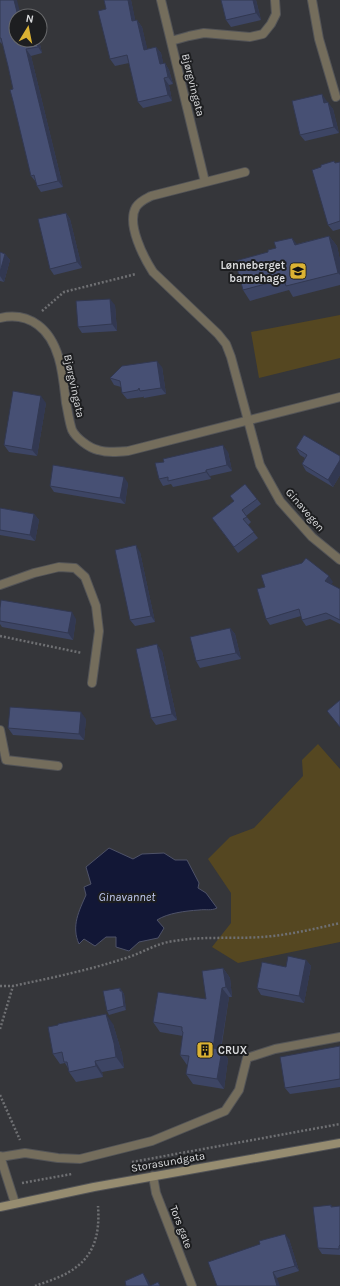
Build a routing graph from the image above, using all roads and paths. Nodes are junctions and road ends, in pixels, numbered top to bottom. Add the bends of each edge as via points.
1 (161, 0) edge
2 (276, 0) edge
3 (312, 0) edge
4 (171, 41) junction
5 (336, 97) dead end
6 (245, 172) dead end
7 (205, 182) junction
8 (136, 274) dead end
9 (0, 318) edge
10 (31, 320) junction
11 (340, 397) edge
12 (248, 420) junction
13 (340, 560) edge
14 (0, 585) edge
15 (0, 636) edge
16 (96, 655) junction
17 (92, 683) dead end
18 (0, 730) edge
19 (58, 766) dead end
20 (340, 922) edge
21 (0, 986) edge
22 (13, 986) junction
23 (0, 1029) edge
24 (340, 1037) edge
25 (0, 1095) edge
26 (340, 1124) edge
27 (340, 1143) edge
28 (25, 1153) junction
29 (0, 1156) edge
30 (128, 1163) dead end
31 (75, 1173) dead end
32 (154, 1176) junction
33 (10, 1185) junction
34 (15, 1203) junction
35 (0, 1206) edge
36 (98, 1206) dead end
37 (35, 1286) edge
38 (192, 1286) edge

1 - 4 street, Bjørgvingata
2 - 4 street, Bjørgvingata via 276,14 263,34 250,37 204,33
3 - 5 street via 319,39
4 - 7 street, Bjørgvingata
6 - 7 street
7 - 12 street via 141,201 135,208 133,225 139,246 153,272 226,344
8 - 10 path via 64,292
9 - 10 street via 7,316
10 - 12 street, Bjørgvingata via 50,338 58,357 73,431 83,442 97,450 128,451
11 - 12 street, Bjørgvingata
12 - 13 street, Ginavegen via 260,465 280,501 312,538
14 - 16 street via 59,567 75,568 86,577 96,606 99,631
15 - 16 path
16 - 17 street
18 - 19 street via 6,760
20 - 22 path via 283,935 172,941 101,966
21 - 22 path
22 - 23 path
24 - 28 street via 275,1049 247,1058 239,1090 225,1111 152,1141 80,1159
25 - 28 path
26 - 30 path
27 - 32 main road, Storasundgata
28 - 29 street
29 - 33 street
31 - 33 path
32 - 34 main road, Storasundgata
32 - 38 street, Tors gate via 156,1193
33 - 34 street
34 - 35 main road, Storasundgata
36 - 37 path via 98,1230 89,1254 80,1265 68,1273

